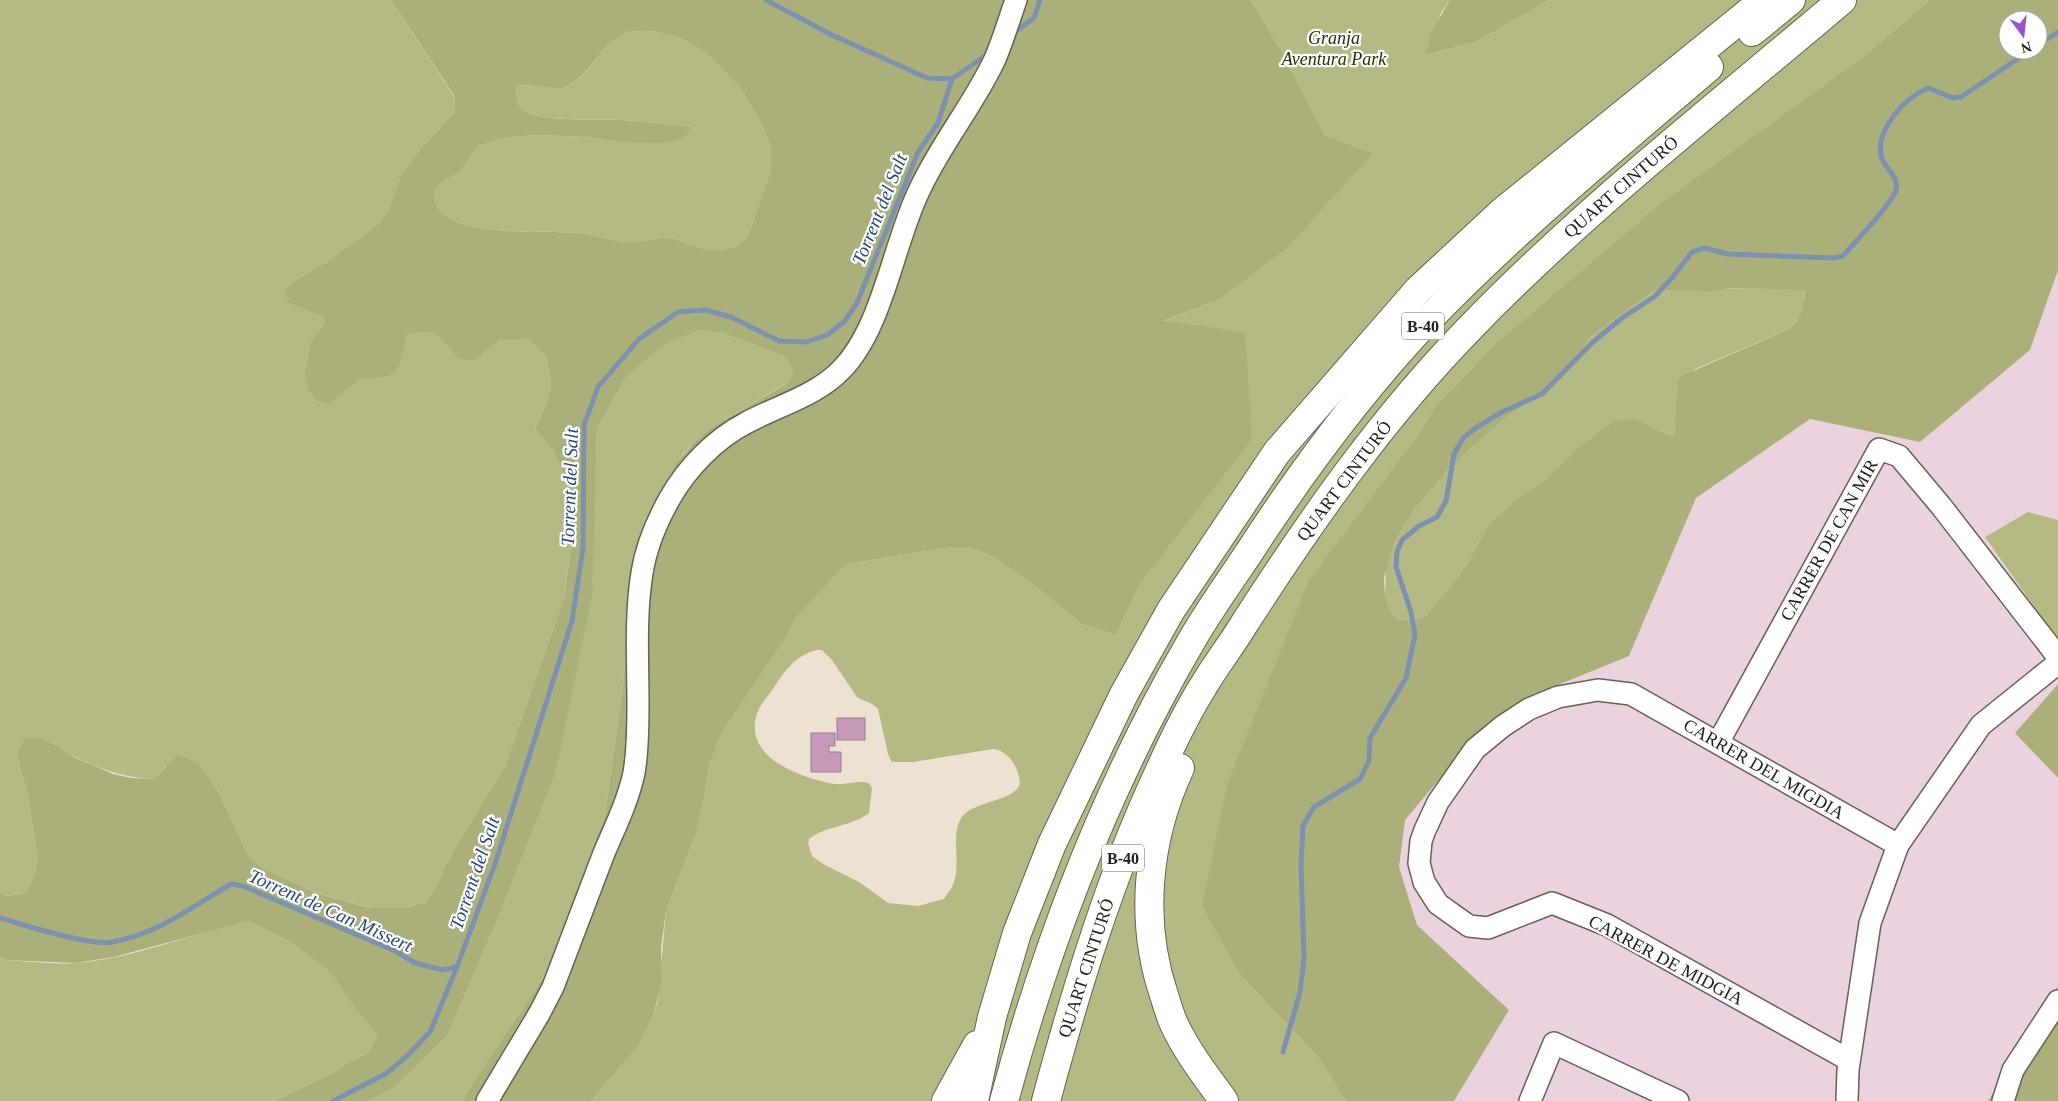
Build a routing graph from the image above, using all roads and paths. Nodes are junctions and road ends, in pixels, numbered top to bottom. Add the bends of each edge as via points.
1 (1016, 0) edge
2 (1764, 0) edge
3 (1791, 0) edge
4 (1842, 0) edge
5 (1240, 632) junction
6 (2058, 657) edge
7 (2058, 663) edge
8 (1631, 694) joint
9 (1718, 743) junction
10 (1898, 845) junction
11 (2058, 1001) edge
12 (992, 1017) junction
13 (1850, 1060) junction
14 (487, 1101) edge
15 (946, 1101) edge
16 (974, 1101) edge
17 (1004, 1101) edge
18 (1046, 1101) edge
19 (1224, 1101) edge
20 (1530, 1101) edge
21 (1678, 1101) edge
22 (1847, 1101) edge
23 (2004, 1101) edge

1 - 14 street via 995,58 917,194 885,287 857,350 828,381 719,440 688,472 670,498 649,544 642,573 637,750 624,807 553,987
2 - 12 highway via 1502,212 1418,290 1276,452 1171,610 1124,694 1052,844 1017,933
3 - 17 highway, QUART CINTURÓ / B-40 via 1566,188 1496,252 1426,323 1372,386 1276,510 1190,642 1142,729 1083,862 1049,952
4 - 5 highway, QUART CINTURÓ / B-40 via 1636,173 1469,328 1344,478 1295,545
5 - 18 highway, QUART CINTURÓ / B-40 via 1203,687 1155,780 1086,959
5 - 19 highway via 1173,782 1156,837 1148,902 1152,946 1173,1023
6 - 9 street, CARRER DE CAN MIR via 1899,456 1879,449
7 - 10 street via 1980,725
8 - 9 street, CARRER DEL MIGDIA
8 - 13 street, CARRER DE MIDGIA via 1598,690 1558,697 1503,726 1475,749 1438,802 1425,830 1419,862 1424,882 1438,904 1470,926 1488,928 1552,904 1607,925
9 - 10 street, CARRER DEL MIGDIA
10 - 13 street via 1870,923
11 - 23 street via 2013,1070
12 - 15 highway
12 - 16 highway
13 - 22 street
20 - 21 street via 1554,1043

